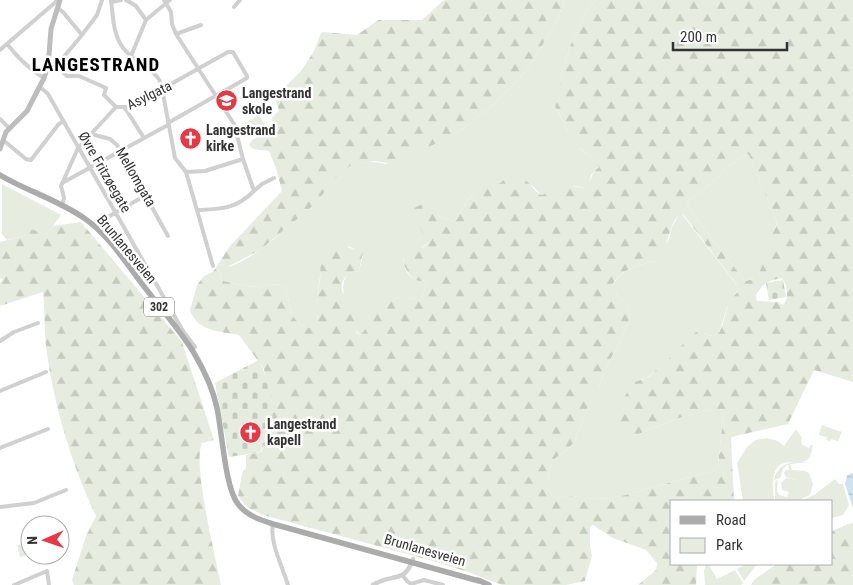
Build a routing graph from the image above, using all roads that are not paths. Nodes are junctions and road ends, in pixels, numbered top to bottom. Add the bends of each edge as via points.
1 (59, 0) edge
2 (102, 0) edge
3 (121, 0) edge
4 (126, 0) edge
5 (170, 0) edge
6 (240, 0) edge
7 (111, 1) edge
8 (165, 2) edge
9 (234, 7) dead end
10 (58, 8) junction
11 (146, 20) junction
12 (201, 25) dead end
13 (82, 34) junction
14 (176, 34) junction
15 (7, 44) junction
16 (0, 50) edge
17 (131, 56) junction
18 (56, 66) junction
19 (48, 68) junction
20 (199, 69) junction
21 (44, 78) junction
22 (40, 87) junction
23 (162, 89) junction
24 (216, 96) junction
25 (116, 107) junction
26 (125, 108) junction
27 (0, 118) edge
28 (63, 121) junction
29 (168, 124) junction
30 (9, 128) junction
31 (91, 134) junction
32 (144, 138) junction
33 (3, 140) junction
34 (78, 148) junction
35 (0, 149) edge
36 (121, 152) junction
37 (243, 159) junction
38 (90, 169) junction
39 (186, 172) junction
40 (0, 175) edge
41 (274, 178) dead end
42 (61, 184) junction
43 (254, 191) junction
44 (146, 195) junction
45 (62, 206) junction
46 (198, 210) junction
47 (116, 213) junction
48 (101, 221) dead end
49 (168, 236) dead end
50 (213, 266) dead end
51 (38, 323) dead end
52 (0, 341) edge
53 (195, 347) dead end
54 (46, 372) dead end
55 (0, 391) edge
56 (48, 429) dead end
57 (0, 448) edge
58 (66, 490) dead end
59 (0, 507) edge
60 (274, 524) junction
61 (412, 561) junction
62 (404, 577) junction
63 (14, 585) edge
64 (49, 585) edge
65 (288, 585) edge
66 (373, 585) edge
67 (443, 585) edge
68 (489, 585) edge

1 - 10 main road
1 - 15 street
2 - 13 street via 97,15
3 - 7 street
4 - 11 street via 136,6
5 - 8 street
6 - 9 street
7 - 17 street via 118,39
8 - 11 street
8 - 14 street
10 - 13 street
10 - 19 main road via 51,29
11 - 17 street
12 - 14 street
13 - 18 street
14 - 20 street
15 - 16 street
15 - 21 street via 18,58
17 - 23 street via 156,76
18 - 19 street
18 - 25 street via 68,76 79,76 106,88 104,95
19 - 21 main road
20 - 23 street, Asylgata
20 - 24 street
20 - 24 street, Asylgata via 234,53 247,78
21 - 22 main road
22 - 28 street, Øvre Fritzøegate via 48,94
22 - 30 main road via 27,111
23 - 26 street, Asylgata
23 - 29 street
24 - 29 street
24 - 37 street via 234,124
25 - 26 street, Asylgata
25 - 31 street, Asylgata
26 - 32 street
27 - 30 street
28 - 33 street via 31,160
28 - 34 street, Øvre Fritzøegate
29 - 32 street
29 - 39 street via 175,158
30 - 33 main road
31 - 34 street, Asylgata
31 - 36 street, Mellomgata via 112,140
32 - 36 street
33 - 35 main road
34 - 38 street, Øvre Fritzøegate
34 - 42 street, Asylgata
36 - 38 street
36 - 44 street, Mellomgata
37 - 39 street via 205,171
37 - 43 street
38 - 42 street
38 - 47 street, Øvre Fritzøegate
39 - 46 street
40 - 45 main road, Brunlanesveien / 302
41 - 43 street
42 - 45 street
43 - 46 street via 236,205
44 - 47 street
44 - 49 street, Mellomgata
45 - 60 main road, Brunlanesveien / 302 via 102,234 188,344 215,398 233,496 248,513
46 - 50 street
47 - 48 street
47 - 53 street, Øvre Fritzøegate
51 - 52 street
54 - 55 street
56 - 57 street
58 - 59 street via 34,503
60 - 61 main road, Brunlanesveien / 302
60 - 65 street via 272,530
61 - 62 street
61 - 68 main road, Brunlanesveien / 302
62 - 66 street via 382,580
62 - 67 street via 411,584 424,580
63 - 64 street via 47,571

